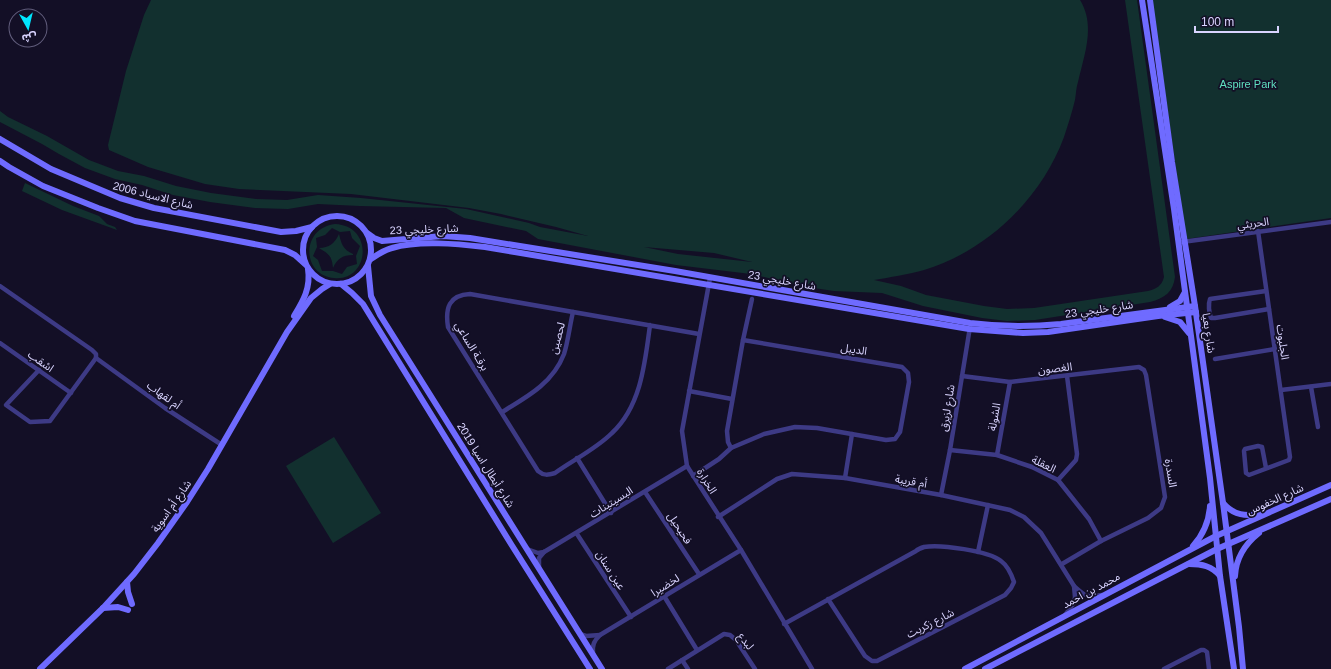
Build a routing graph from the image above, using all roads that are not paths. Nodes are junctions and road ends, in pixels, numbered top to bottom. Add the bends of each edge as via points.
1 (1142, 0) edge
2 (1150, 0) edge
3 (1161, 100) junction
4 (0, 139) edge
5 (2, 163) edge
6 (1331, 222) edge
7 (312, 226) junction
8 (1258, 231) junction
9 (367, 233) junction
10 (1182, 242) junction
11 (527, 246) junction
12 (526, 253) junction
13 (370, 259) junction
14 (307, 266) junction
15 (368, 266) junction
16 (710, 278) junction
17 (330, 284) junction
18 (341, 284) junction
19 (708, 284) junction
20 (0, 286) edge
21 (1266, 291) junction
22 (1185, 292) junction
23 (752, 299) dead end
24 (1196, 309) junction
25 (1269, 309) junction
26 (1187, 310) junction
27 (573, 312) junction
28 (1159, 313) junction
29 (650, 325) junction
30 (970, 326) junction
31 (287, 332) junction
32 (699, 334) junction
33 (1191, 337) junction
34 (742, 340) junction
35 (0, 343) edge
36 (1275, 349) junction
37 (96, 358) junction
38 (1215, 359) dead end
39 (39, 370) junction
40 (1146, 375) joint
41 (962, 376) junction
42 (1067, 376) junction
43 (1010, 382) junction
44 (1331, 384) edge
45 (1311, 386) junction
46 (1281, 390) junction
47 (689, 391) junction
48 (71, 393) junction
49 (732, 399) junction
50 (502, 412) junction
51 (1318, 427) dead end
52 (852, 434) junction
53 (222, 445) junction
54 (731, 448) junction
55 (950, 450) junction
56 (997, 455) junction
57 (577, 458) junction
58 (687, 466) junction
59 (1266, 468) junction
60 (693, 476) junction
61 (845, 478) junction
62 (1058, 480) junction
63 (1331, 485) edge
64 (645, 492) junction
65 (1211, 492) junction
66 (941, 495) junction
67 (1331, 499) edge
68 (1223, 503) junction
69 (988, 505) junction
70 (611, 513) junction
71 (1268, 513) junction
72 (718, 517) junction
73 (1265, 527) junction
74 (1227, 531) junction
75 (577, 534) junction
76 (1216, 536) junction
77 (1102, 541) junction
78 (1228, 544) junction
79 (526, 549) junction
80 (1190, 549) junction
81 (1217, 549) junction
82 (741, 550) junction
83 (544, 552) junction
84 (978, 552) junction
85 (1062, 564) junction
86 (1188, 564) junction
87 (539, 569) junction
88 (699, 574) junction
89 (1220, 576) junction
90 (127, 582) junction
91 (1074, 586) junction
92 (1234, 587) junction
93 (1104, 595) junction
94 (664, 596) junction
95 (828, 599) junction
96 (132, 604) dead end
97 (104, 608) junction
98 (128, 610) dead end
99 (1064, 616) junction
100 (631, 617) junction
101 (784, 624) junction
102 (580, 634) junction
103 (600, 635) junction
104 (697, 650) junction
105 (593, 655) junction
106 (682, 660) junction
107 (676, 667) edge
108 (1173, 667) edge
109 (40, 669) edge
110 (590, 669) edge
111 (602, 669) edge
112 (668, 669) edge
113 (688, 669) edge
114 (755, 669) edge
115 (812, 669) edge
116 (965, 669) edge
117 (985, 669) edge
118 (1164, 669) edge
119 (1209, 669) edge
120 (1234, 669) edge
121 (1243, 669) edge

1 - 3 main road, شارع بعيا
2 - 3 main road, شارع بعيا
3 - 10 main road, شارع بعيا
4 - 7 main road, شارع الاسياد 2006 via 51,169 127,200 160,209 281,232
5 - 14 main road via 43,186 135,221 285,250
6 - 8 street, الحريثي
7 - 9 main road via 324,218 339,216 355,220
7 - 14 main road via 303,244
8 - 10 street, الحريثي
8 - 21 street, الجلبوت
9 - 11 main road, شارع خليجي 23 via 382,241 444,236
9 - 13 main road via 372,246
10 - 22 main road, شارع بعيا
10 - 24 main road, شارع بعيا
11 - 12 main road
11 - 16 main road, شارع خليجي 23
12 - 13 main road, شارع خليجي 23 via 456,244 424,244 393,247
12 - 19 main road, شارع خليجي 23
13 - 15 main road
14 - 17 main road via 316,277
14 - 31 main road, شارع أم اسوية via 309,284 306,294
15 - 18 main road via 357,279
15 - 79 main road, شارع أبطال اسيا 2019 via 371,296 375,306
16 - 19 street, الخرارة
16 - 30 main road, شارع خليجي 23
17 - 18 main road
17 - 31 main road, شارع أم اسوية via 311,298
18 - 110 main road, شارع أبطال اسيا 2019 via 363,304
19 - 30 main road, شارع خليجي 23
19 - 32 street, الخرارة
20 - 37 street, أم لقهاب via 92,350
21 - 25 street, الجلبوت
21 - 25 street via 1210,299 1210,315 1215,318
22 - 26 main road, شارع بعيا
22 - 28 main road via 1180,301
23 - 34 street
24 - 26 main road, شارع خليجي 23
24 - 68 main road, شارع بعيا
25 - 36 street, الجلبوت
26 - 28 main road, شارع خليجي 23
26 - 33 main road, شارع بعيا
27 - 29 street, برقـة الساعي
27 - 50 street, لحصين via 564,353 550,377 540,388
27 - 50 street, برقـة الساعي via 470,294 461,295 450,303 446,318 448,327
28 - 30 main road, شارع خليجي 23 via 1090,323 1018,327
28 - 33 main road via 1180,322
29 - 32 street, برقـة الساعي
29 - 57 street, برقـة الساعي via 642,375 630,408 612,434
30 - 41 street, شارع لزيرق
31 - 53 main road, شارع أم اسوية
32 - 47 street, الخرارة
33 - 65 main road, شارع بعيا
34 - 49 street
34 - 52 street, الديبل via 906,369 909,382 898,436 886,440
35 - 39 street, اشقب
36 - 38 street
36 - 46 street, الجلبوت
37 - 48 street
37 - 53 street, أم لقهاب
39 - 48 street, اشقب
39 - 48 street via 6,405 30,422 50,421
40 - 42 street, الغصون via 1139,367
40 - 77 street, السدرة via 1165,497 1161,508 1148,518
41 - 43 street, الغصون
41 - 55 street, شارع لزيرق
42 - 43 street, الغصون
42 - 62 street via 1077,454 1076,460
43 - 56 street, الشولة
44 - 45 street
45 - 46 street
45 - 51 street
46 - 59 street, الجلبوت via 1290,457 1289,460
47 - 49 street
47 - 58 street, الخرارة via 682,431
49 - 54 street via 727,431
50 - 57 street, برقـة الساعي via 542,474 555,473
52 - 54 street, الديبل via 795,427 764,434
52 - 61 street
53 - 90 main road, شارع أم اسوية via 173,523
54 - 60 street, الديبل
55 - 56 street, العقلة
55 - 66 street, شارع لزيرق
56 - 62 street, العقلة via 1032,467
57 - 70 street
58 - 60 street, الخرارة
58 - 64 street, البسيتينات
59 - 59 street via 1253,474 1246,473 1245,449 1262,447
60 - 72 street, الخرارة
61 - 66 street, أم قريبة
61 - 72 street, أم قريبة via 792,474 777,479
62 - 77 street, العقلة via 1089,519
63 - 71 main road, شارع الخفوس
64 - 70 street, البسيتينات
64 - 88 street, فحيحيل
65 - 76 main road, شارع بعيا
65 - 80 main road via 1205,527
66 - 69 street, أم قريبة
67 - 73 main road, شارع الخفوس
68 - 71 main road via 1231,511 1241,515
68 - 74 main road, شارع بعيا
69 - 84 street
69 - 85 street, أم قريبة via 1010,510 1024,517 1042,533
70 - 75 street, البسيتينات
71 - 74 main road, شارع الخفوس
72 - 82 street, الخرارة
73 - 78 main road, شارع الخفوس
73 - 92 main road via 1247,544 1236,563
74 - 76 main road, محمد بن احمد
74 - 78 main road, شارع بعيا
75 - 83 street, البسيتينات
75 - 100 street, عين سنان
76 - 80 main road, محمد بن احمد
76 - 81 main road, شارع بعيا
77 - 85 street, السدرة
78 - 81 main road, محمد بن احمد
78 - 92 main road, شارع بعيا
79 - 83 street via 538,554
79 - 87 main road, شارع أبطال اسيا 2019
80 - 93 main road, محمد بن احمد
81 - 86 main road, محمد بن احمد
81 - 89 main road, شارع بعيا
82 - 88 street, لخضيرا
82 - 101 street, الخرارة
83 - 87 street via 540,558
84 - 95 street, شارع زكريت via 925,547
84 - 95 street, شارع زكريت via 1000,560 1007,566 1014,582 1005,595 877,661 865,656
85 - 91 street, أم قريبة
86 - 89 main road via 1209,567
86 - 117 main road, محمد بن احمد
87 - 102 main road, شارع أبطال اسيا 2019
88 - 94 street, لخضيرا
89 - 120 main road, شارع بعيا
90 - 96 main road
90 - 97 main road, شارع أم اسوية
91 - 93 street, أم قريبة via 1091,597
91 - 99 street via 1074,603
92 - 121 main road, شارع بعيا
93 - 99 main road, محمد بن احمد
94 - 100 street, لخضيرا
94 - 104 street
95 - 101 street, شارع زكريت
97 - 98 main road via 118,607
97 - 109 main road, شارع أم اسوية
99 - 116 main road, محمد بن احمد
100 - 103 street, لخضيرا
101 - 115 street, الخرارة
102 - 103 street
102 - 105 main road, شارع أبطال اسيا 2019
103 - 105 street via 594,641
104 - 106 street, لبدع
104 - 114 street, لبدع via 724,634 730,635
105 - 111 main road, شارع أبطال اسيا 2019
106 - 107 street, لبدع
106 - 113 street
107 - 112 street, لبدع
108 - 118 street
108 - 119 street via 1204,650 1207,652

